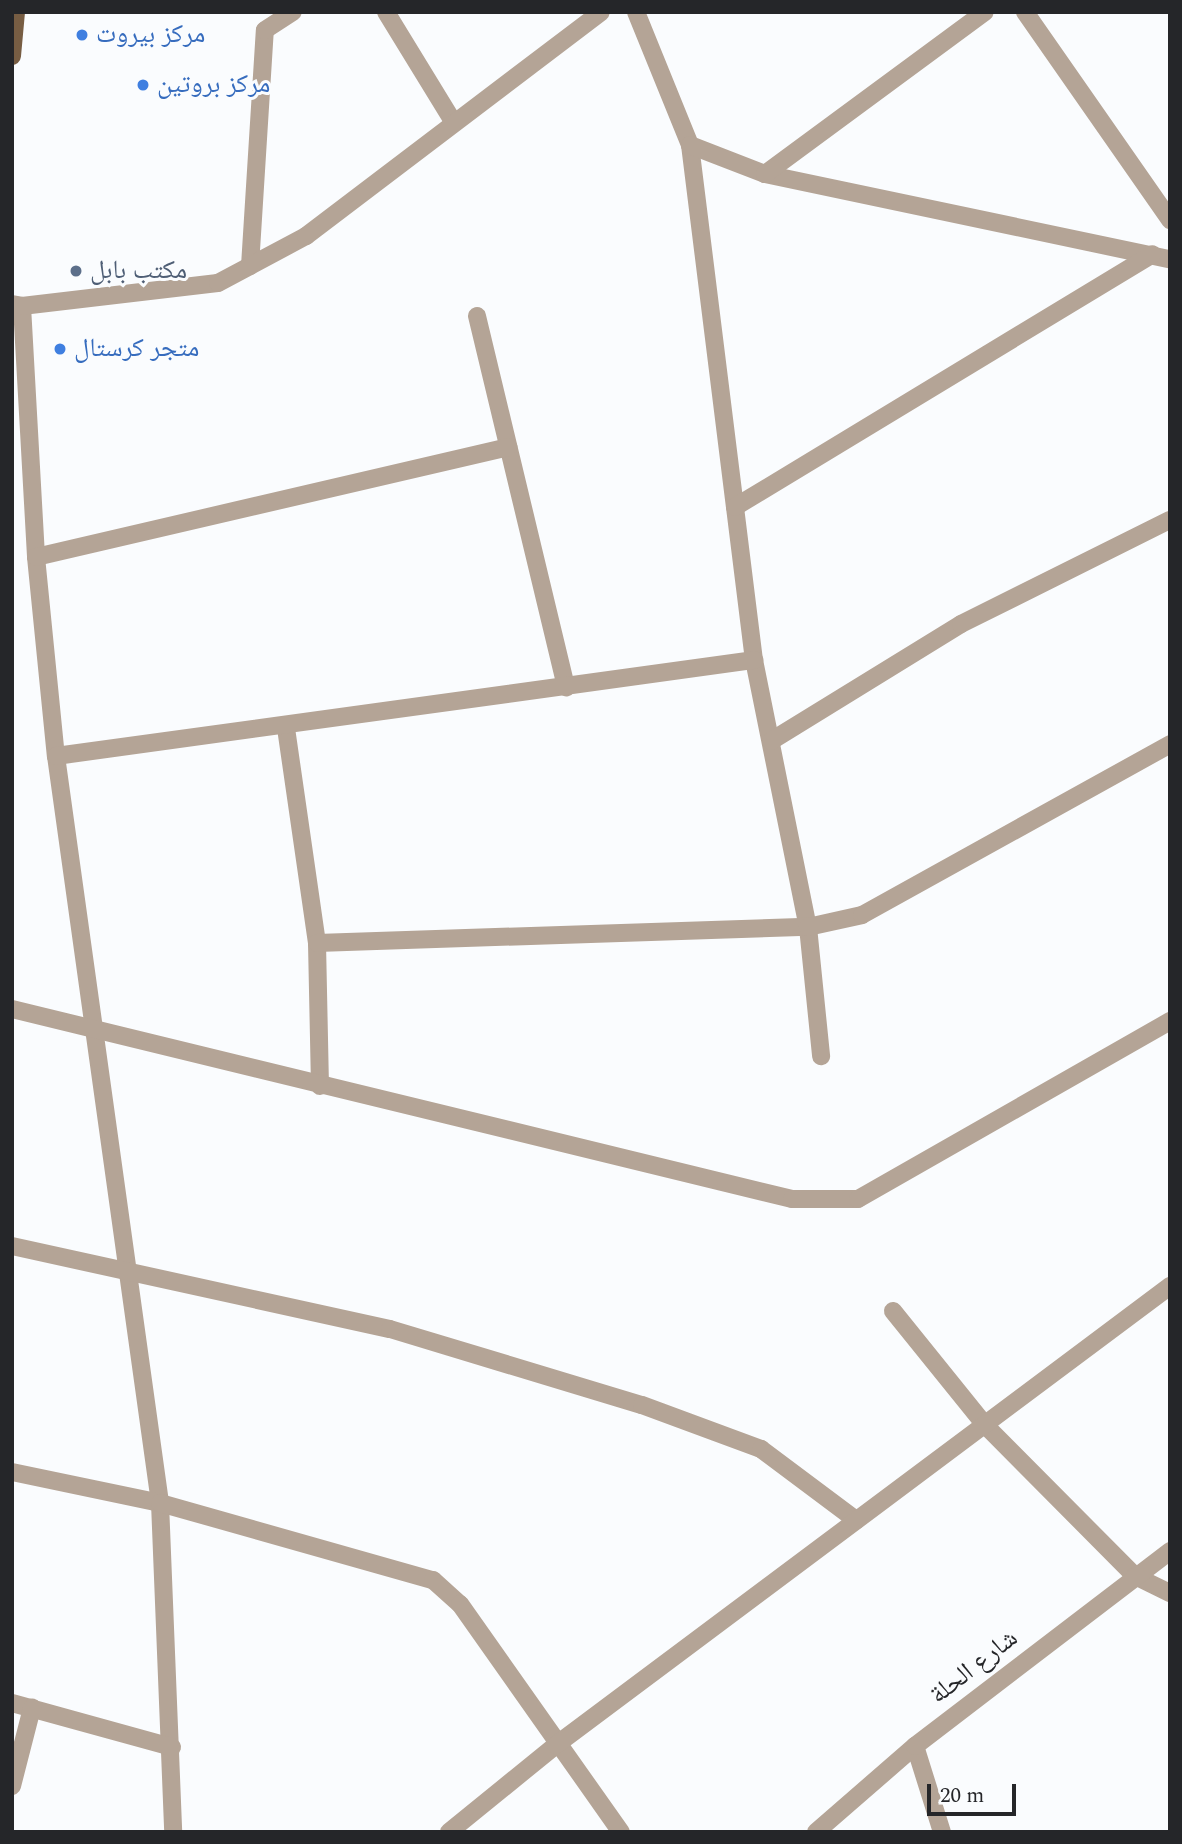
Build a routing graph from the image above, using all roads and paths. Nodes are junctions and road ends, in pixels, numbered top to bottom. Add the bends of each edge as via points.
1 (16, 12) edge
2 (293, 12) edge
3 (386, 12) edge
4 (601, 12) edge
5 (636, 12) edge
6 (985, 12) edge
7 (1025, 12) edge
8 (265, 21) edge
9 (12, 56) edge
10 (454, 123) junction
11 (690, 145) junction
12 (765, 174) junction
13 (1170, 220) edge
14 (1161, 256) edge
15 (250, 266) junction
16 (17, 305) edge
17 (477, 316) dead end
18 (508, 447) junction
19 (735, 507) junction
20 (1170, 520) edge
21 (36, 557) junction
22 (754, 660) junction
23 (566, 687) junction
24 (286, 728) junction
25 (771, 741) junction
26 (1170, 744) edge
27 (56, 756) junction
28 (807, 927) junction
29 (317, 943) junction
30 (12, 1009) edge
31 (1170, 1021) edge
32 (92, 1028) junction
33 (821, 1056) dead end
34 (320, 1086) junction
35 (12, 1246) edge
36 (131, 1274) junction
37 (1170, 1286) edge
38 (893, 1311) dead end
39 (985, 1424) junction
40 (12, 1472) edge
41 (160, 1503) junction
42 (856, 1520) junction
43 (1170, 1551) edge
44 (1135, 1577) junction
45 (1170, 1594) edge
46 (12, 1703) edge
47 (32, 1708) junction
48 (555, 1745) junction
49 (915, 1746) junction
50 (172, 1747) junction
51 (12, 1786) edge
52 (173, 1832) edge
53 (449, 1832) edge
54 (621, 1832) edge
55 (816, 1832) edge
56 (942, 1832) edge

1 - 9 main road
2 - 8 street
3 - 10 street
4 - 10 street
5 - 11 street
6 - 12 street
7 - 13 street
8 - 15 street
10 - 15 street via 306,236
11 - 12 street
11 - 19 street
12 - 14 street
14 - 19 street
15 - 16 street via 218,283
16 - 21 street
17 - 18 street
18 - 21 street
18 - 23 street
19 - 22 street
20 - 25 street via 961,624
21 - 27 street
22 - 23 street
22 - 25 street
23 - 24 street
24 - 27 street
24 - 29 street
25 - 28 street
26 - 28 street via 862,915
27 - 32 street
28 - 29 street
28 - 33 street
29 - 34 street
30 - 32 street
31 - 34 street via 858,1199 792,1199
32 - 34 street
32 - 36 street
35 - 36 street
36 - 41 street
36 - 42 street via 390,1329 642,1405 761,1449
37 - 39 street
38 - 39 street
39 - 42 street
39 - 44 street
40 - 41 street
41 - 48 street via 433,1580 460,1604
41 - 50 street
42 - 48 street
43 - 44 street, شارع الحلة
44 - 45 street
44 - 49 street, شارع الحلة
46 - 47 street
47 - 50 street
47 - 51 street
48 - 53 street
48 - 54 street
49 - 55 street, شارع الحلة
49 - 56 street
50 - 52 street

